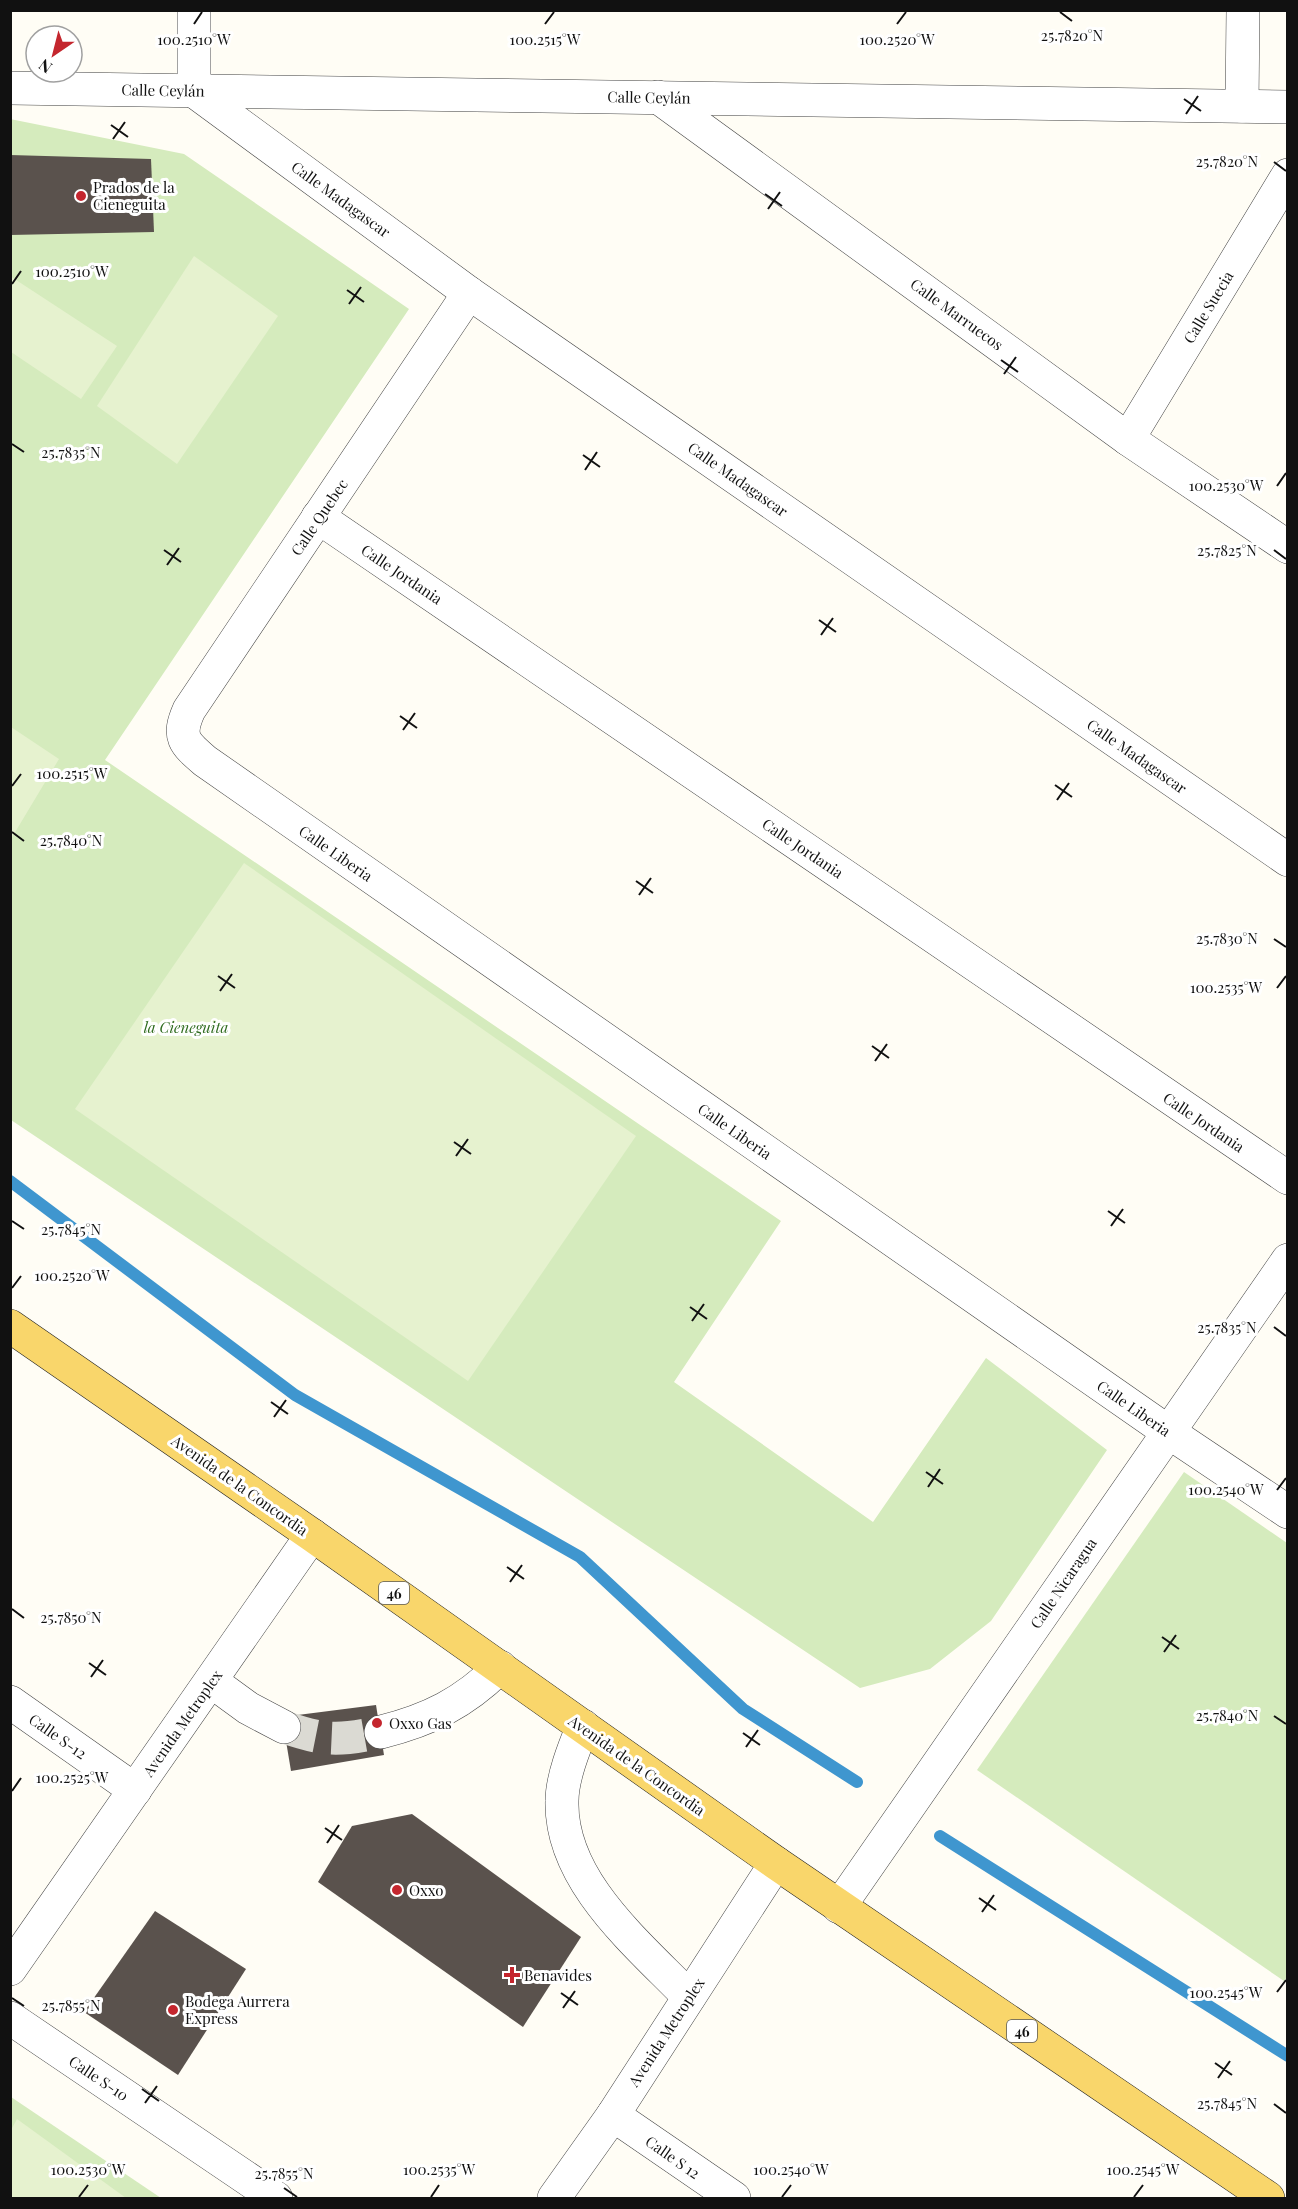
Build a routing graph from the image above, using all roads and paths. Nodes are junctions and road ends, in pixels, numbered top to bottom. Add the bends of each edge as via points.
1 (194, 10) edge
2 (1243, 10) edge
3 (10, 88) edge
4 (194, 91) junction
5 (658, 97) junction
6 (1242, 106) junction
7 (1287, 107) edge
8 (1287, 175) edge
9 (469, 293) junction
10 (1128, 439) junction
11 (318, 517) junction
12 (1287, 548) edge
13 (186, 745) joint
14 (1287, 861) edge
15 (1287, 1178) edge
16 (1287, 1260) edge
17 (10, 1326) edge
18 (1167, 1431) junction
19 (1287, 1512) edge
20 (312, 1535) junction
21 (500, 1667) junction
22 (211, 1681) junction
23 (10, 1702) edge
24 (583, 1726) junction
25 (284, 1727) tunnel mouth
26 (381, 1732) tunnel mouth
27 (135, 1790) junction
28 (776, 1863) junction
29 (840, 1906) junction
30 (10, 1969) edge
31 (689, 1997) junction
32 (10, 2018) edge
33 (613, 2115) junction
34 (276, 2199) edge
35 (554, 2199) edge
36 (734, 2199) edge
37 (1268, 2199) edge

1 - 4 street
2 - 6 street
3 - 4 street, Calle Ceylán
4 - 5 street, Calle Ceylán
4 - 9 street, Calle Madagascar
5 - 6 street, Calle Ceylán
5 - 10 street, Calle Marruecos
6 - 7 street, Calle Ceylán
8 - 10 street, Calle Suecia
9 - 11 street, Calle Quebec
9 - 14 street, Calle Madagascar
10 - 12 street, Calle Marruecos
11 - 13 street, Calle Quebec via 189,710 181,727
11 - 15 street, Calle Jordania
13 - 18 street, Calle Liberia
16 - 18 street, Calle Nicaragua
17 - 20 main road, Avenida de la Concordia / 46
18 - 19 street, Calle Liberia
18 - 29 street, Calle Nicaragua
20 - 21 main road, Avenida de la Concordia / 46
20 - 22 street, Avenida Metroplex
21 - 24 main road, Avenida de la Concordia / 46
21 - 26 street via 480,1687 432,1716
22 - 25 street
22 - 27 street, Avenida Metroplex
23 - 27 street, Calle S-12
24 - 28 main road, Avenida de la Concordia / 46
24 - 31 street via 572,1753 562,1799 563,1828 574,1861 609,1914
27 - 30 street, Avenida Metroplex
28 - 29 main road, Avenida de la Concordia / 46
28 - 31 street, Avenida Metroplex
29 - 37 main road, Avenida de la Concordia / 46
31 - 33 street, Avenida Metroplex
32 - 34 street, Calle S-10
33 - 35 street, Avenida Metroplex
33 - 36 street, Calle S 12

